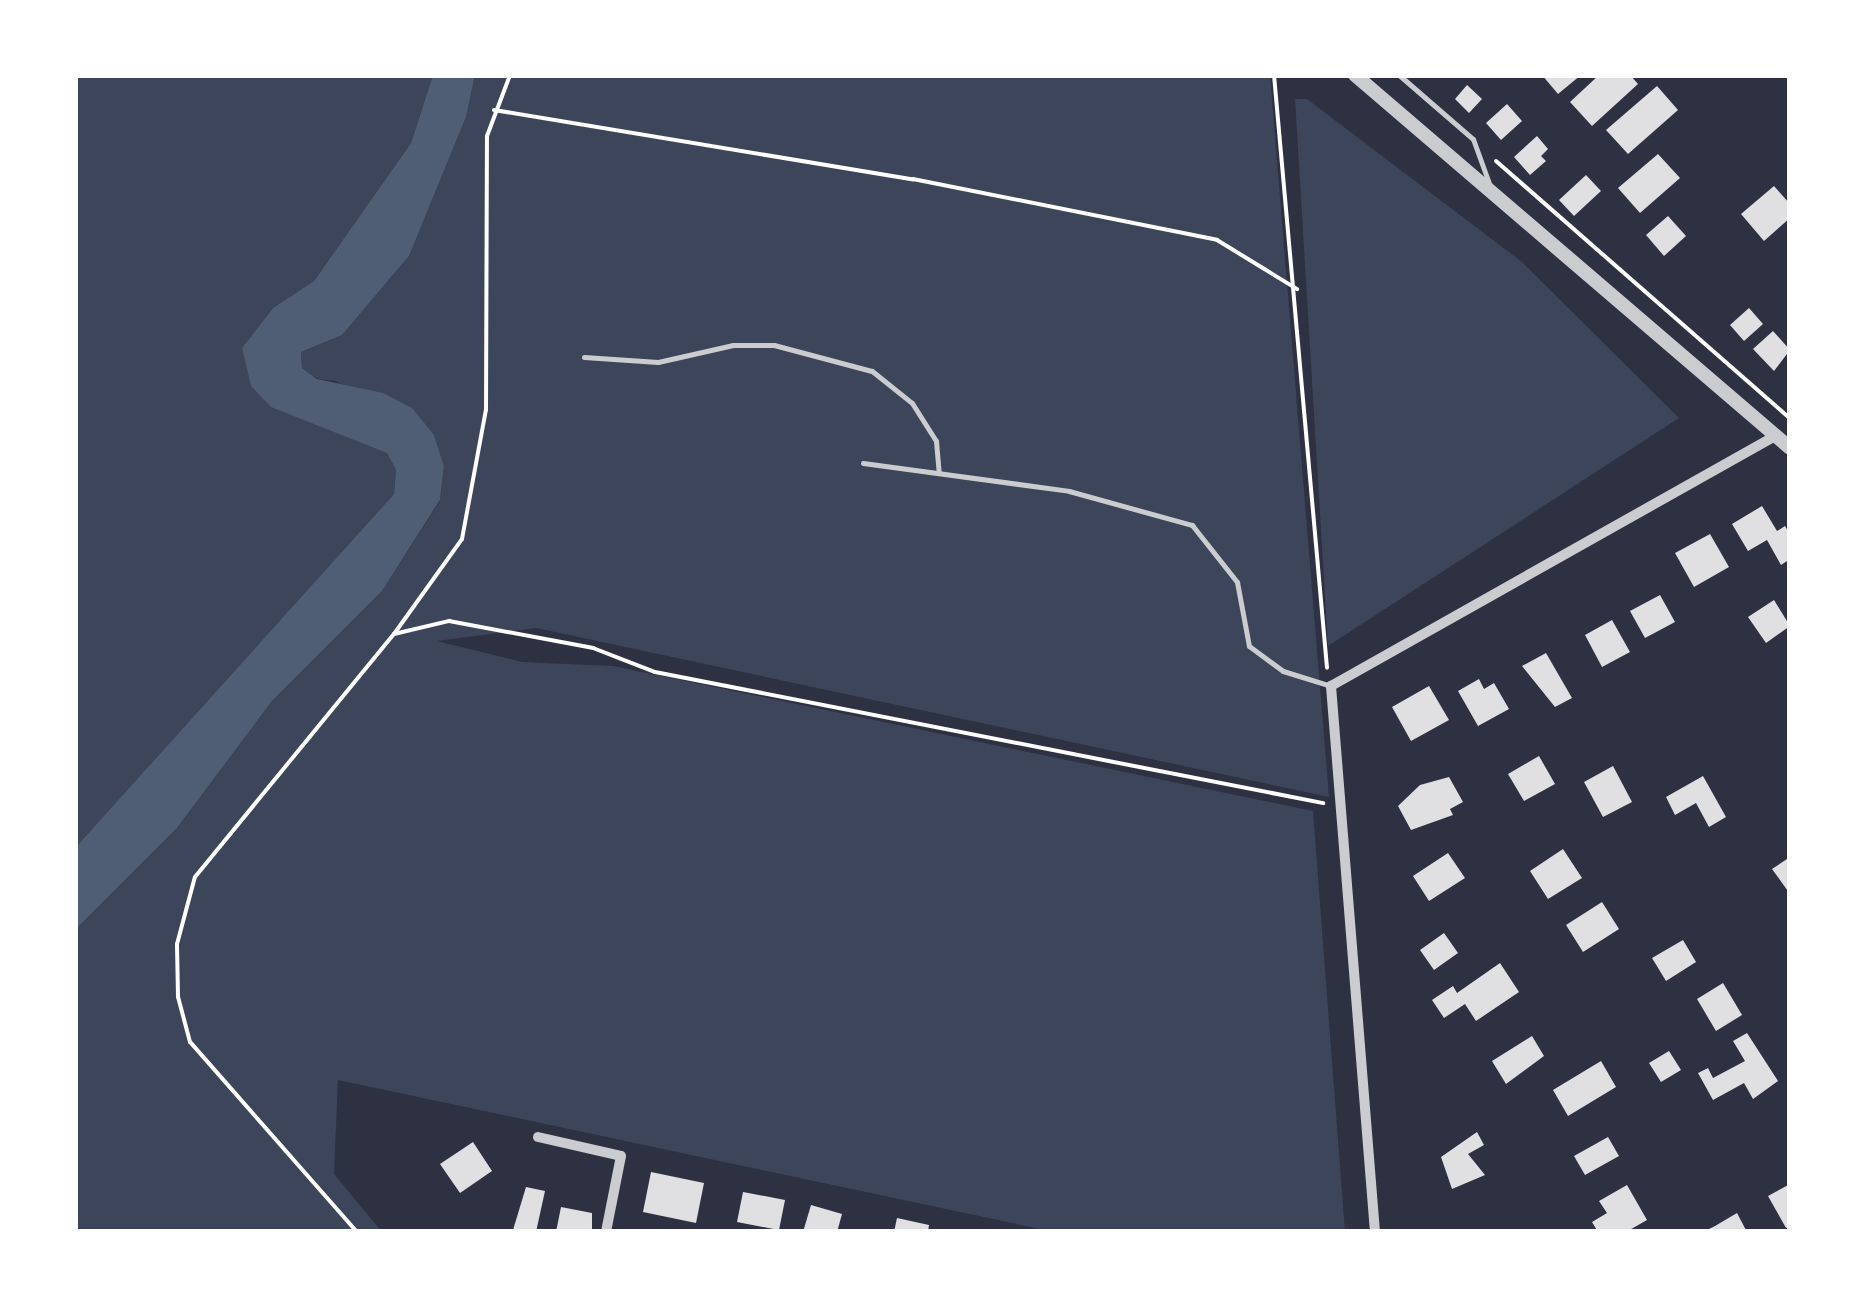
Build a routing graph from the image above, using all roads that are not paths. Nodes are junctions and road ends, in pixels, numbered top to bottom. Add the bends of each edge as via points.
1 (1356, 75) edge
2 (1400, 75) edge
3 (1493, 194) junction
4 (584, 358) dead end
5 (1774, 436) junction
6 (1790, 448) edge
7 (863, 463) dead end
8 (939, 473) junction
9 (1331, 686) junction
10 (538, 1138) dead end
11 (606, 1232) edge
12 (1376, 1232) edge

1 - 3 street
2 - 3 lane via 1473,138
3 - 5 street
4 - 8 lane via 658,362 733,345 774,345 872,372 912,403 936,441
5 - 6 street
5 - 9 street
7 - 8 lane
8 - 9 lane via 1069,491 1192,525 1236,582 1250,646 1283,671
9 - 12 street
10 - 11 street via 620,1156

